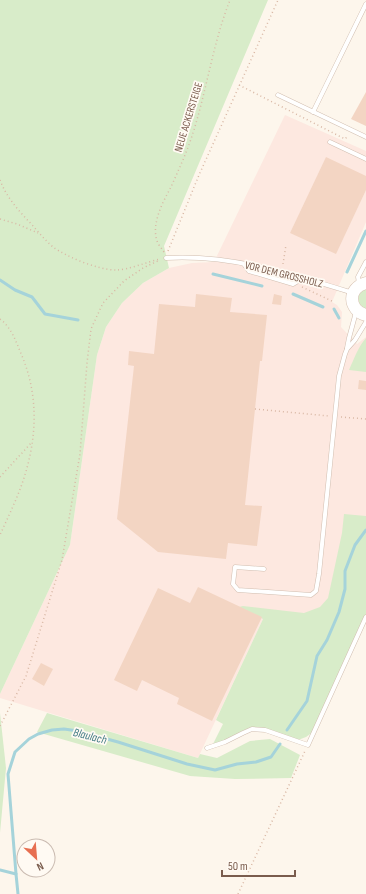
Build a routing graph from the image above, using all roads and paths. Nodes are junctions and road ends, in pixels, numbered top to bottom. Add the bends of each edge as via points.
1 (230, 0) edge
2 (278, 0) edge
3 (366, 4) edge
4 (239, 85) junction
5 (278, 95) dead end
6 (313, 112) junction
7 (354, 131) junction
8 (366, 137) edge
9 (330, 142) dead end
10 (366, 159) edge
11 (0, 180) edge
12 (0, 219) edge
13 (40, 234) junction
14 (286, 245) dead end
15 (166, 258) junction
16 (366, 262) edge
17 (244, 264) junction
18 (281, 272) junction
19 (303, 278) junction
20 (293, 284) junction
21 (360, 288) edge
22 (334, 302) dead end
23 (364, 319) edge
24 (0, 320) edge
25 (347, 349) junction
26 (255, 409) dead end
27 (335, 416) junction
28 (366, 419) edge
29 (32, 442) junction
30 (0, 477) edge
31 (0, 535) edge
32 (264, 569) dead end
33 (366, 617) edge
34 (0, 726) edge
35 (308, 745) junction
36 (207, 748) dead end
37 (238, 894) edge

1 - 15 path, NEUE ACKERSTEIGE via 217,40 194,132 156,222 157,239
2 - 4 path
3 - 6 lane
4 - 7 path via 345,139
4 - 15 path
5 - 6 lane
6 - 7 lane
7 - 8 lane
9 - 10 lane
11 - 13 path via 12,202
12 - 13 path
13 - 15 path via 62,252 109,270 126,269
14 - 18 path
15 - 17 lane, VOR DEM GROSSHOLZ via 219,259
15 - 34 path via 143,268 124,281 103,303 91,329 80,454 62,560 26,676
16 - 21 lane via 358,277
17 - 18 lane, VOR DEM GROSSHOLZ
17 - 20 lane via 249,271
18 - 19 lane, VOR DEM GROSSHOLZ
19 - 20 lane
19 - 21 lane, VOR DEM GROSSHOLZ
20 - 22 path
21 - 23 street via 352,302
23 - 25 lane via 355,340
23 - 25 lane via 349,338
24 - 29 path via 11,331 27,370 35,420
25 - 27 lane via 339,376
26 - 27 path
27 - 28 path
27 - 32 lane via 316,591 310,595 238,590 233,584 235,567
29 - 30 path
29 - 31 path via 23,483
33 - 35 lane
35 - 36 lane via 265,730 252,729
35 - 37 path

